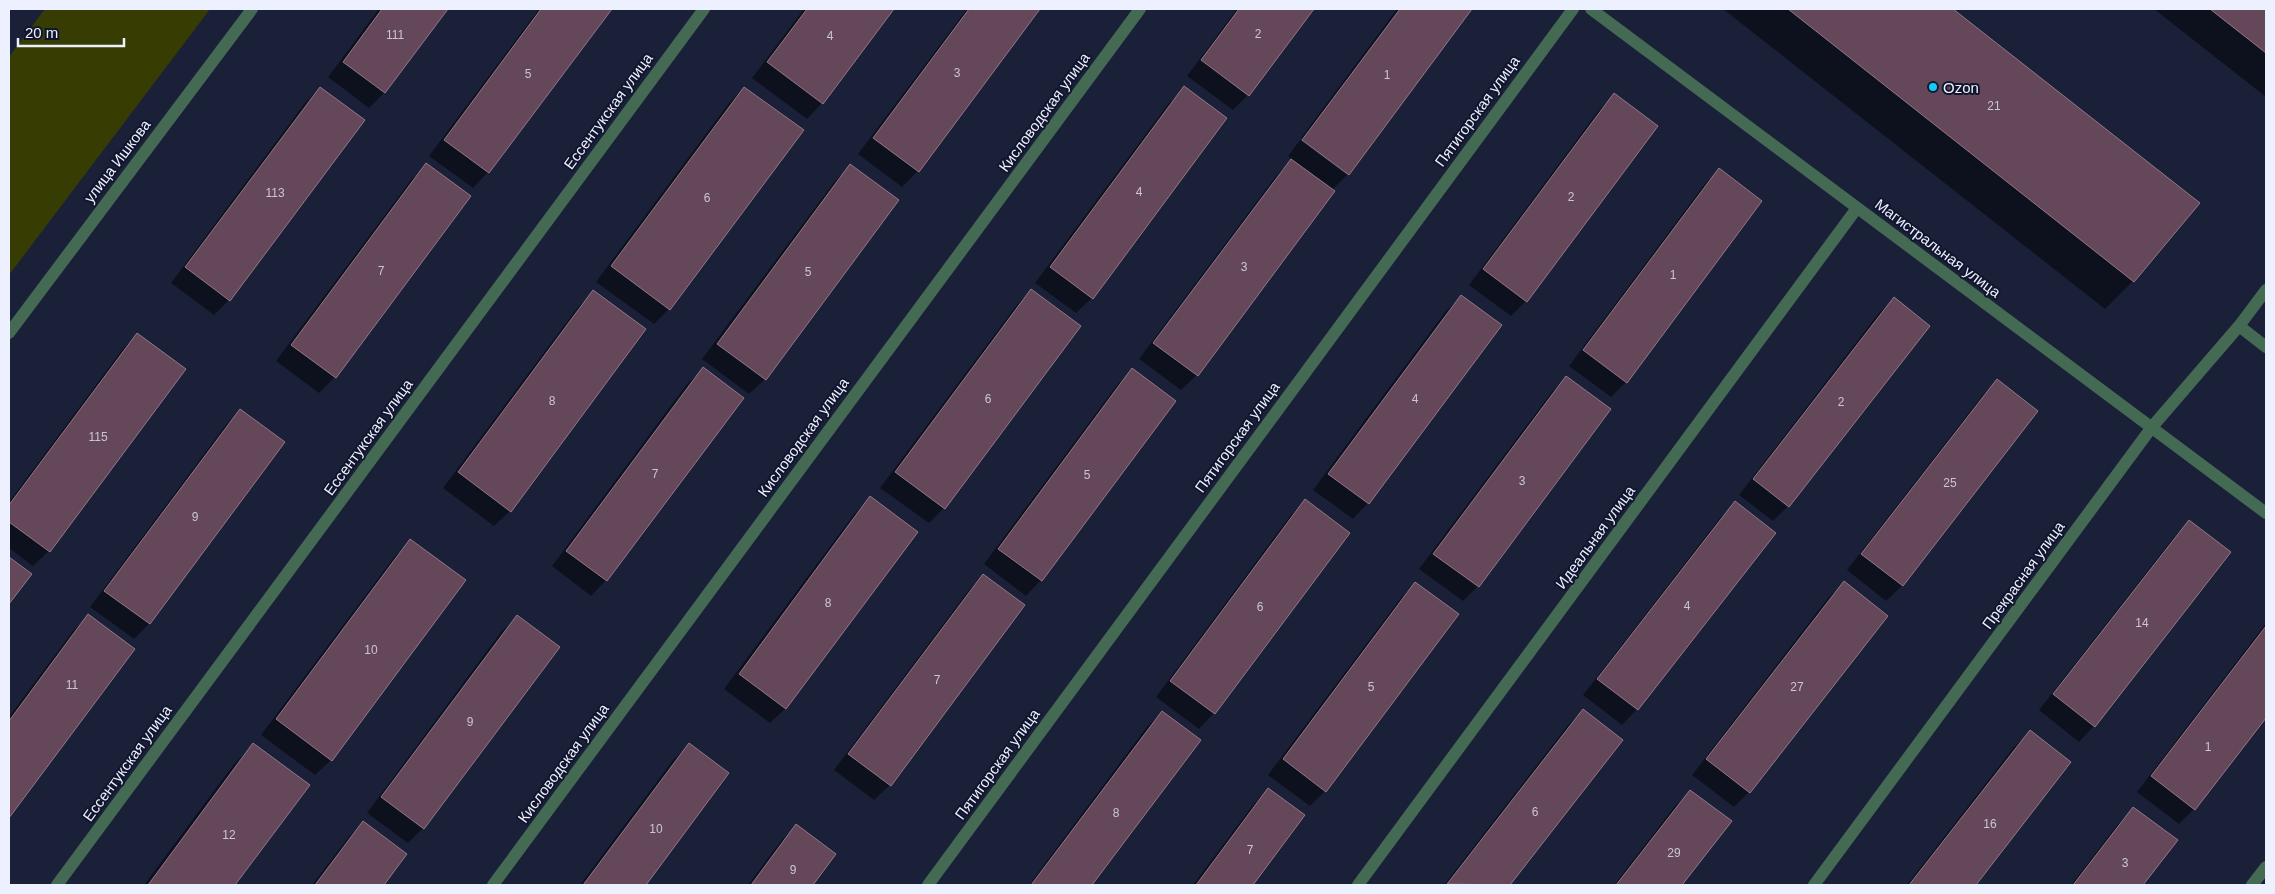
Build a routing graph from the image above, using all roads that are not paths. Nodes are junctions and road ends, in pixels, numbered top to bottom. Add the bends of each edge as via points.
1 (252, 9) edge
2 (704, 9) edge
3 (1140, 9) edge
4 (1572, 9) edge
5 (1591, 9) edge
6 (1857, 208) junction
7 (2266, 290) edge
8 (2239, 326) junction
9 (9, 333) edge
10 (2266, 347) edge
11 (2152, 427) junction
12 (2266, 513) edge
13 (2266, 867) edge
14 (57, 885) edge
15 (493, 885) edge
16 (928, 885) edge
17 (1358, 885) edge
18 (1814, 885) edge
19 (2252, 885) edge

1 - 9 street, улица Ишкова
2 - 14 street, Ессентукская улица
3 - 15 street, Кисловодская улица
4 - 16 street, Пятигорская улица
5 - 6 street, Магистральная улица
6 - 11 street, Магистральная улица
6 - 17 street, Идеальная улица
7 - 8 street, Прекрасная улица
8 - 10 street
8 - 11 street, Прекрасная улица
11 - 12 street, Магистральная улица
11 - 18 street, Прекрасная улица
13 - 19 street

